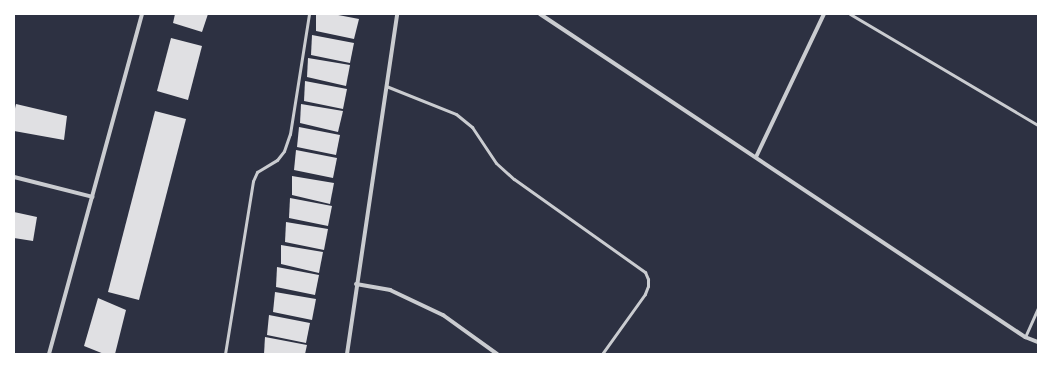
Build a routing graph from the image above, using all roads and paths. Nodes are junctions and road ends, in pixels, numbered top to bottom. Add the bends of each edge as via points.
1 (142, 14) edge
2 (308, 14) edge
3 (397, 14) edge
4 (540, 14) edge
5 (824, 14) edge
6 (850, 14) edge
7 (386, 86) junction
8 (1038, 125) edge
9 (756, 158) junction
10 (14, 177) edge
11 (93, 196) junction
12 (356, 284) junction
13 (1038, 308) edge
14 (1025, 337) junction
15 (1038, 342) edge
16 (49, 354) edge
17 (225, 354) edge
18 (347, 354) edge
19 (497, 354) edge
20 (602, 354) edge

1 - 11 street
2 - 17 lane via 290,134 284,151 277,160 256,172 253,181
3 - 7 street
4 - 9 street
5 - 9 street
6 - 8 lane
7 - 12 street
7 - 20 lane via 456,114 472,127 496,163 514,179 645,272 648,286 645,294
9 - 14 street
10 - 11 street
11 - 16 street
12 - 18 street
12 - 19 street via 390,290 443,315
13 - 14 lane
14 - 15 street

